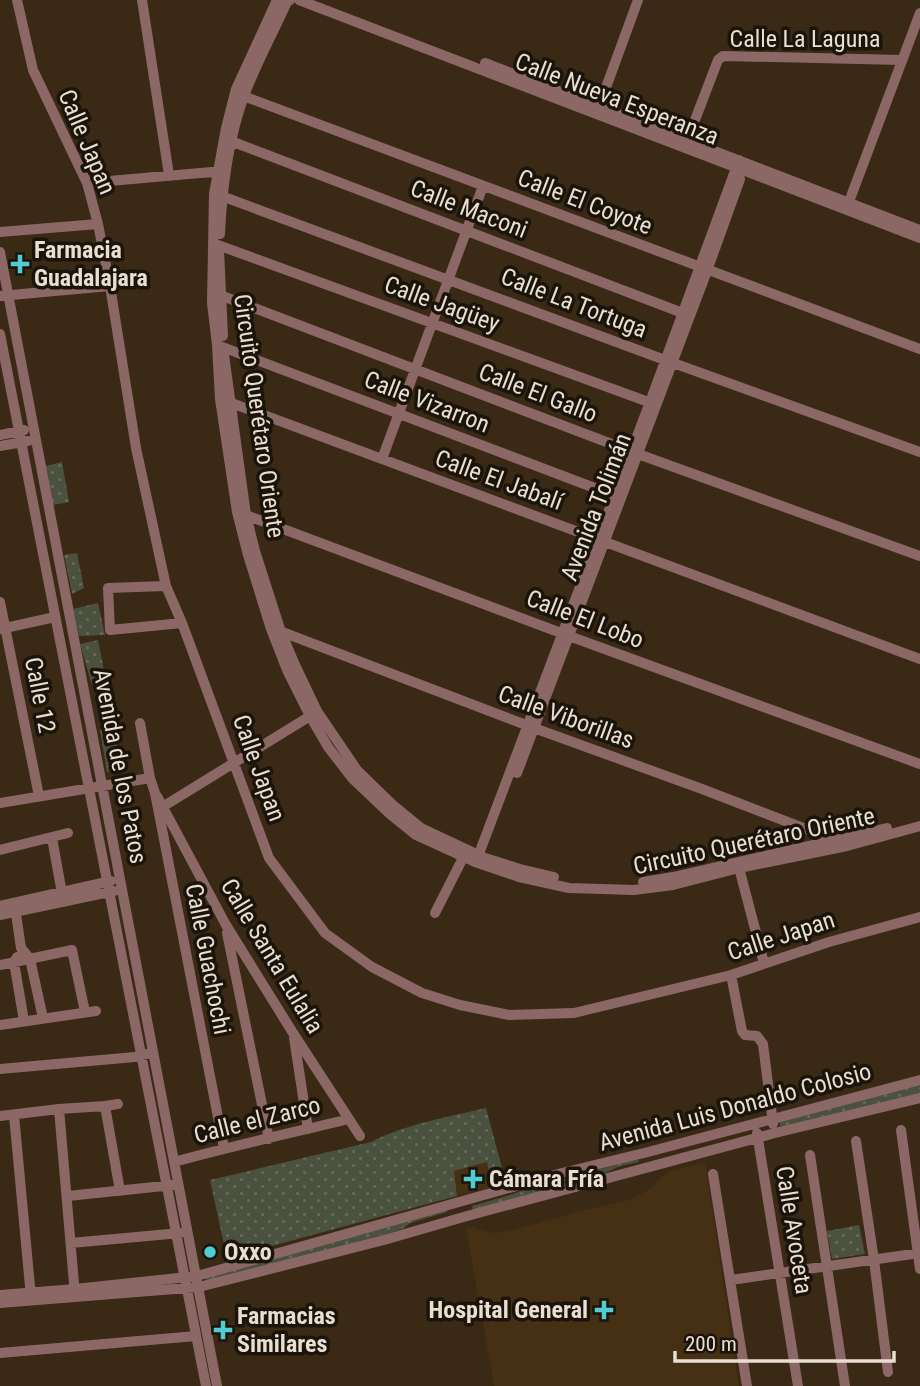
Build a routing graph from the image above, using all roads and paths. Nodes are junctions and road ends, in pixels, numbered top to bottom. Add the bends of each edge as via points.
1 (17, 0) edge
2 (142, 0) edge
3 (277, 0) edge
4 (290, 0) edge
5 (299, 0) edge
6 (318, 0) edge
7 (638, 0) edge
8 (920, 13) edge
9 (444, 51) junction
10 (902, 60) junction
11 (239, 95) junction
12 (597, 111) junction
13 (228, 140) junction
14 (686, 144) junction
15 (741, 165) junction
16 (222, 171) junction
17 (169, 175) junction
18 (87, 183) junction
19 (484, 186) junction
20 (218, 194) junction
21 (847, 206) junction
22 (98, 224) junction
23 (920, 230) edge
24 (467, 231) junction
25 (0, 232) edge
26 (920, 238) edge
27 (216, 244) junction
28 (0, 252) edge
29 (704, 269) junction
30 (449, 279) junction
31 (110, 286) junction
32 (216, 294) junction
33 (4, 296) edge
34 (687, 314) junction
35 (433, 323) junction
36 (1, 342) edge
37 (220, 346) junction
38 (920, 349) edge
39 (669, 361) junction
40 (416, 369) junction
41 (5, 391) edge
42 (225, 400) junction
43 (653, 404) junction
44 (399, 414) junction
45 (35, 434) junction
46 (0, 435) edge
47 (20, 437) junction
48 (0, 446) edge
49 (920, 452) edge
50 (634, 453) junction
51 (382, 459) junction
52 (618, 497) junction
53 (242, 513) junction
54 (601, 541) junction
55 (920, 556) edge
56 (166, 586) junction
57 (0, 602) edge
58 (55, 617) junction
59 (182, 623) junction
60 (3, 628) edge
61 (276, 630) junction
62 (565, 635) junction
63 (920, 659) edge
64 (313, 714) junction
65 (140, 723) dead end
66 (530, 727) junction
67 (235, 763) junction
68 (920, 764) edge
69 (150, 778) junction
70 (102, 786) junction
71 (89, 788) junction
72 (39, 796) junction
73 (0, 803) edge
74 (160, 809) junction
75 (920, 820) edge
76 (920, 826) edge
77 (68, 833) dead end
78 (52, 838) junction
79 (833, 840) junction
80 (846, 846) junction
81 (0, 850) edge
82 (465, 853) junction
83 (481, 860) junction
84 (739, 869) junction
85 (121, 884) junction
86 (108, 887) junction
87 (63, 897) junction
88 (0, 906) edge
89 (15, 908) junction
90 (435, 913) dead end
91 (0, 915) edge
92 (920, 917) edge
93 (226, 925) junction
94 (21, 948) junction
95 (762, 958) junction
96 (30, 959) junction
97 (14, 962) junction
98 (0, 965) edge
99 (731, 975) junction
100 (43, 1018) junction
101 (24, 1021) junction
102 (0, 1025) edge
103 (293, 1033) junction
104 (153, 1052) junction
105 (141, 1055) junction
106 (0, 1069) edge
107 (920, 1080) edge
108 (920, 1098) edge
109 (118, 1104) dead end
110 (105, 1106) junction
111 (59, 1109) junction
112 (14, 1115) junction
113 (0, 1116) edge
114 (349, 1119) junction
115 (773, 1119) junction
116 (756, 1123) junction
117 (308, 1129) junction
118 (901, 1130) dead end
119 (775, 1133) junction
120 (360, 1136) dead end
121 (758, 1138) junction
122 (269, 1139) junction
123 (856, 1142) dead end
124 (224, 1148) junction
125 (810, 1156) dead end
126 (174, 1162) junction
127 (713, 1174) dead end
128 (179, 1184) junction
129 (166, 1186) junction
130 (120, 1191) junction
131 (68, 1196) junction
132 (188, 1231) junction
133 (175, 1233) junction
134 (71, 1243) junction
135 (919, 1253) edge
136 (874, 1259) junction
137 (826, 1267) junction
138 (920, 1269) edge
139 (779, 1272) junction
140 (731, 1280) junction
141 (198, 1282) junction
142 (185, 1284) junction
143 (75, 1293) junction
144 (0, 1295) edge
145 (31, 1297) junction
146 (0, 1303) edge
147 (196, 1336) junction
148 (0, 1353) edge
149 (887, 1372) dead end
150 (206, 1386) edge
151 (217, 1386) edge
152 (747, 1386) edge
153 (798, 1386) edge
154 (845, 1386) edge

1 - 18 street, Calle Japan via 33,70
2 - 17 street
3 - 11 street, Circuito Querétaro Oriente
4 - 11 street, Circuito Querétaro Oriente
5 - 9 street, Calle Nueva Esperanza
6 - 9 street, Calle Nueva Esperanza
7 - 12 street
8 - 10 street
9 - 12 street, Calle Nueva Esperanza
10 - 14 street, Calle La Laguna via 723,56
10 - 21 street
11 - 13 street, Circuito Querétaro Oriente
11 - 19 street, Calle El Coyote
12 - 14 street, Calle Nueva Esperanza
13 - 16 street, Circuito Querétaro Oriente
13 - 24 street, Calle Maconi
14 - 15 street, Calle Nueva Esperanza
15 - 21 street, Calle Nueva Esperanza
15 - 29 street, Avenida Tolimán
16 - 17 street
16 - 20 street, Circuito Querétaro Oriente
17 - 18 street
18 - 22 street, Calle Japan
19 - 24 street
19 - 29 street, Calle El Coyote
20 - 27 street, Circuito Querétaro Oriente
20 - 30 street, Calle La Tortuga
21 - 23 street, Calle Nueva Esperanza
21 - 26 street, Calle Nueva Esperanza
22 - 25 street
22 - 31 street, Calle Japan
24 - 30 street
24 - 34 street, Calle Maconi
27 - 32 street, Circuito Querétaro Oriente
27 - 35 street, Calle Jagüey
28 - 33 street, Avenida de los Patos
29 - 34 street, Avenida Tolimán
29 - 38 street, Calle El Coyote
30 - 35 street
30 - 39 street, Calle La Tortuga
31 - 33 street
31 - 56 street, Calle Japan via 136,448
32 - 37 street, Circuito Querétaro Oriente
32 - 40 street, Calle El Gallo
33 - 45 street, Avenida de los Patos
34 - 39 street, Avenida Tolimán
35 - 40 street
35 - 43 street, Calle Jagüey
36 - 41 street, Avenida de los Patos
37 - 42 street, Circuito Querétaro Oriente
37 - 44 street, Calle Vizarron
39 - 43 street, Avenida Tolimán
39 - 49 street, Calle La Tortuga
40 - 44 street
40 - 50 street, Calle El Gallo
41 - 47 street, Avenida de los Patos
42 - 51 street, Calle El Jabalí
42 - 53 street, Circuito Querétaro Oriente
43 - 50 street, Avenida Tolimán
44 - 51 street
44 - 52 street, Calle Vizarron
45 - 47 street
45 - 70 street, Avenida de los Patos
46 - 47 street
47 - 48 street
47 - 58 street, Avenida de los Patos
50 - 52 street, Avenida Tolimán
50 - 55 street, Calle El Gallo
51 - 54 street, Calle El Jabalí
52 - 54 street, Avenida Tolimán
53 - 61 street, Circuito Querétaro Oriente
53 - 62 street, Calle El Lobo
54 - 62 street, Avenida Tolimán
54 - 63 street, Calle El Jabalí
56 - 59 street, Calle Japan
56 - 59 street via 108,588 110,630
57 - 60 street, Calle 12
58 - 60 street
58 - 71 street, Avenida de los Patos
59 - 67 street, Calle Japan
60 - 72 street, Calle 12
61 - 64 street, Circuito Querétaro Oriente via 287,670
61 - 66 street, Calle Viborillas
62 - 66 street, Avenida Tolimán
62 - 68 street, Calle El Lobo
64 - 67 street
64 - 82 street, Circuito Querétaro Oriente via 381,800
65 - 69 street
66 - 79 street, Calle Viborillas
66 - 83 street, Avenida Tolimán
67 - 74 street
67 - 99 street, Calle Japan via 270,858 326,933 372,967 422,993 509,1015 574,1013
69 - 70 street
69 - 74 street, Calle Santa Eulalia
70 - 71 street
70 - 85 street, Avenida de los Patos
71 - 72 street
71 - 86 street, Avenida de los Patos
72 - 73 street
74 - 93 street, Calle Santa Eulalia
74 - 124 street, Calle Guachochi
75 - 79 street, Circuito Querétaro Oriente
76 - 80 street, Circuito Querétaro Oriente
77 - 78 street
78 - 81 street
78 - 87 street
79 - 80 street, Calle Viborillas
79 - 84 street, Circuito Querétaro Oriente
80 - 84 street, Circuito Querétaro Oriente
82 - 83 street, Circuito Querétaro Oriente
82 - 90 street
83 - 84 street, Circuito Querétaro Oriente via 569,888 673,885
84 - 95 street
85 - 86 street
85 - 104 street, Avenida de los Patos
86 - 87 street
86 - 105 street, Avenida de los Patos
87 - 89 street
88 - 89 street
89 - 91 street
89 - 94 street
92 - 95 street, Calle Japan
93 - 103 street, Calle Santa Eulalia
93 - 122 street
94 - 96 street
94 - 97 street
95 - 99 street, Calle Japan
96 - 97 street
96 - 100 street
96 - 100 street via 72,950 90,1012
97 - 98 street
97 - 101 street
99 - 115 street via 741,1031 757,1036 763,1044
100 - 101 street
101 - 102 street
103 - 114 street, Calle Santa Eulalia
103 - 117 street
104 - 105 street
104 - 126 street, Avenida de los Patos
105 - 106 street
105 - 129 street, Avenida de los Patos
107 - 115 street, Avenida Luis Donaldo Colosio
108 - 119 street, Avenida Luis Donaldo Colosio
109 - 110 street
110 - 111 street
110 - 130 street
111 - 112 street
111 - 131 street
112 - 113 street
112 - 145 street
114 - 117 street, Calle el Zarco
114 - 120 street, Calle Santa Eulalia
115 - 116 street, Avenida Luis Donaldo Colosio
115 - 119 street
116 - 121 street, Calle Avoceta
116 - 141 street, Avenida Luis Donaldo Colosio via 562,1173
117 - 122 street, Calle el Zarco
118 - 135 street
119 - 121 street, Avenida Luis Donaldo Colosio
121 - 139 street, Calle Avoceta
121 - 141 street, Avenida Luis Donaldo Colosio via 384,1240
122 - 124 street, Calle el Zarco
123 - 136 street
124 - 126 street, Calle el Zarco
125 - 137 street
126 - 128 street, Avenida de los Patos
127 - 140 street
128 - 129 street
128 - 132 street, Avenida de los Patos
129 - 130 street
129 - 133 street, Avenida de los Patos
130 - 131 street
131 - 134 street
132 - 133 street
132 - 141 street, Avenida de los Patos
133 - 134 street
133 - 142 street, Avenida de los Patos
134 - 143 street
135 - 136 street
135 - 138 street
136 - 137 street
136 - 149 street
137 - 139 street
137 - 154 street
139 - 140 street
139 - 153 street, Calle Avoceta
140 - 152 street
141 - 142 street
141 - 151 street, Avenida de los Patos
142 - 143 street
142 - 147 street, Avenida de los Patos
143 - 145 street
144 - 145 street
145 - 146 street
147 - 148 street
147 - 150 street, Avenida de los Patos

